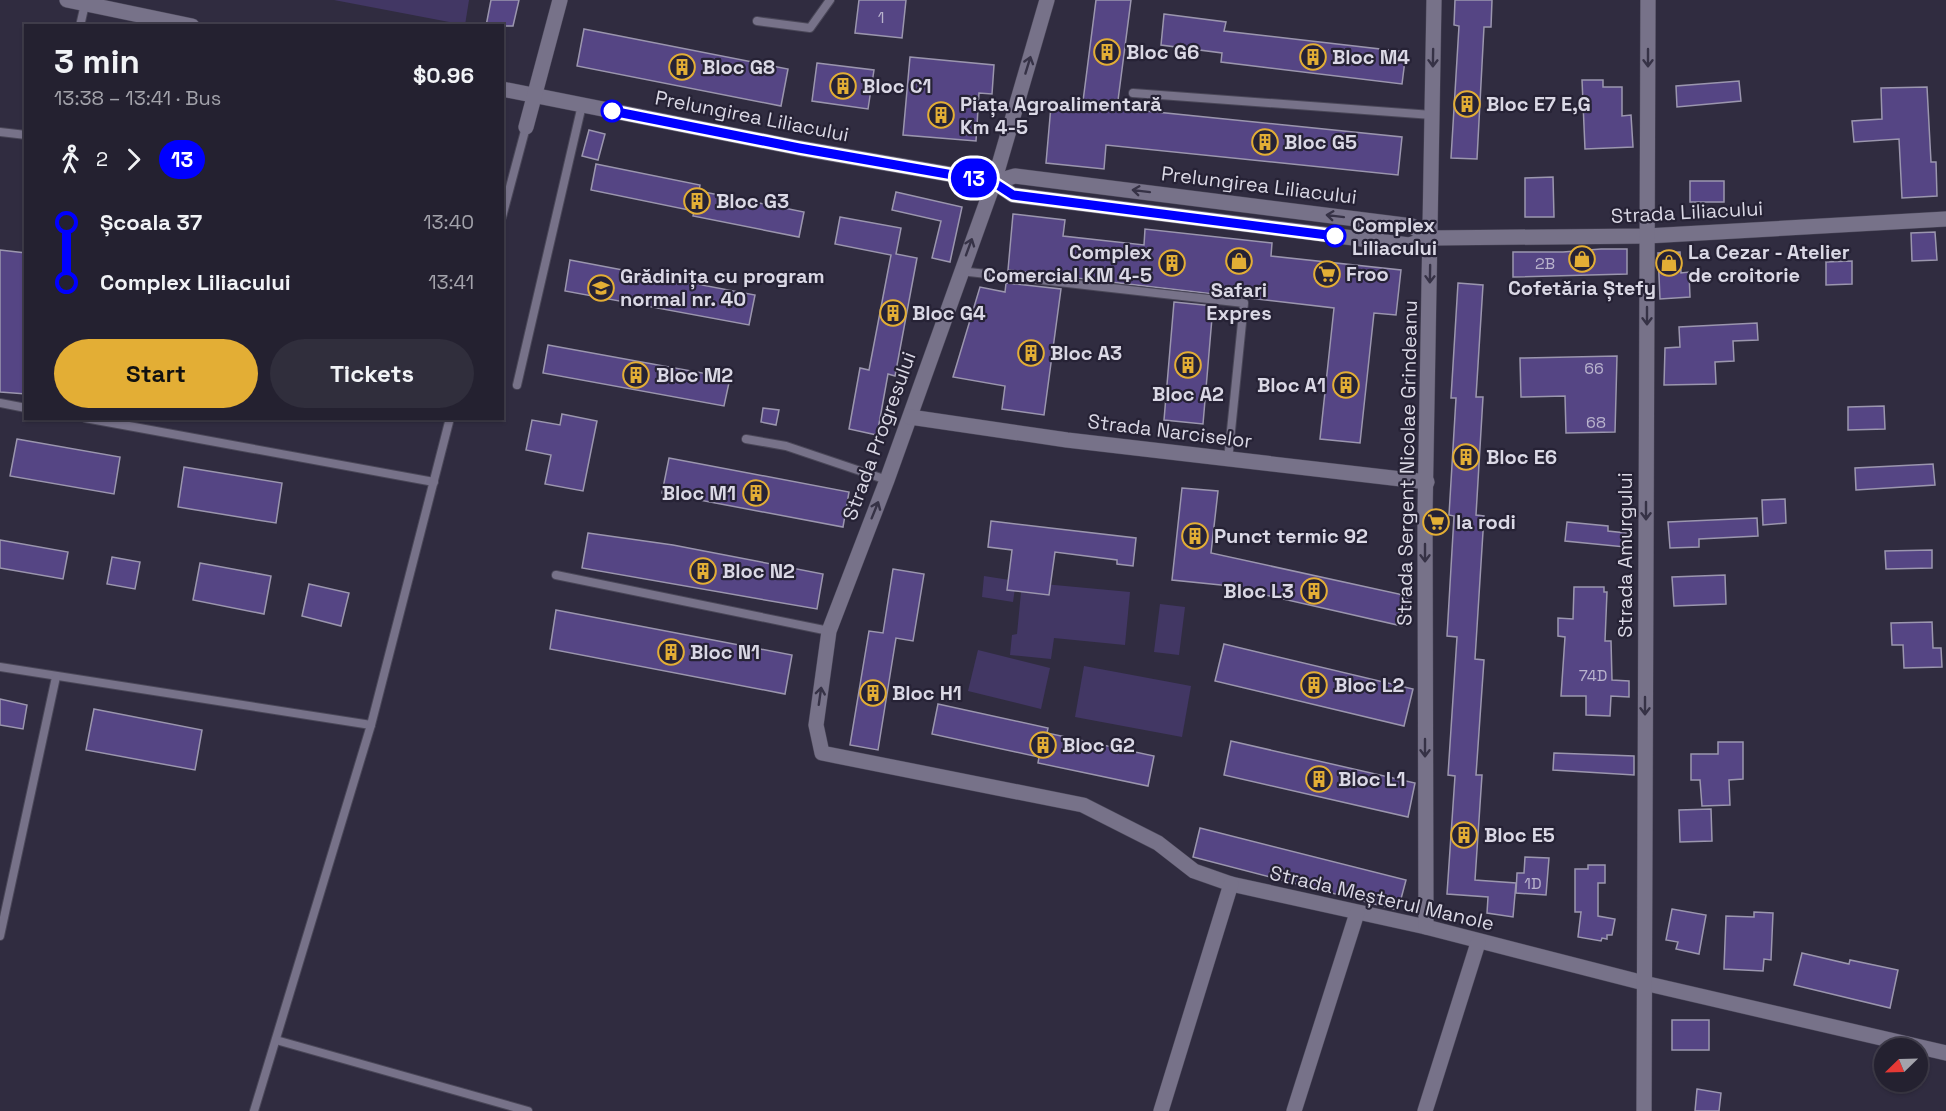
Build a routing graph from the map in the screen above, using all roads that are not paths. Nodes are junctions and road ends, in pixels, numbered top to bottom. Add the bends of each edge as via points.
1 (67, 0) edge
2 (560, 0) edge
3 (830, 0) edge
4 (1047, 0) edge
5 (1434, 0) edge
6 (1648, 0) edge
7 (85, 4) junction
8 (757, 21) dead end
9 (81, 24) edge
10 (182, 24) edge
11 (504, 89) edge
12 (1133, 93) dead end
13 (534, 96) junction
14 (582, 105) junction
15 (1432, 115) junction
16 (526, 128) joint
17 (0, 132) edge
18 (24, 135) edge
19 (993, 182) junction
20 (504, 210) edge
21 (1946, 219) edge
22 (1647, 236) junction
23 (1430, 238) junction
24 (960, 271) junction
25 (517, 385) dead end
26 (0, 403) edge
27 (24, 408) edge
28 (910, 417) junction
29 (97, 420) edge
30 (450, 420) edge
31 (746, 439) dead end
32 (1228, 460) junction
33 (887, 480) junction
34 (434, 482) junction
35 (1427, 482) junction
36 (556, 575) dead end
37 (829, 631) junction
38 (0, 667) edge
39 (56, 677) junction
40 (371, 725) junction
41 (822, 753) joint
42 (1231, 884) junction
43 (1357, 913) junction
44 (1426, 927) junction
45 (0, 936) edge
46 (1478, 943) junction
47 (1644, 983) junction
48 (276, 1040) junction
49 (1946, 1053) edge
50 (254, 1111) edge
51 (528, 1111) edge
52 (1161, 1111) edge
53 (1294, 1111) edge
54 (1425, 1111) edge
55 (1644, 1111) edge

1 - 7 street
2 - 13 street
3 - 8 lane via 810,28
19 -> 4 street, Strada Progresului
5 -> 15 street, Strada Sergent Nicolae Grindeanu
6 -> 22 street, Strada Amurgului
7 - 9 lane
7 - 10 street
11 - 13 street, Prelungirea Liliacului
12 - 15 lane
13 - 14 street, Prelungirea Liliacului
13 - 16 street
14 - 19 street, Prelungirea Liliacului
14 - 25 lane
15 - 23 street, Strada Sergent Nicolae Grindeanu
16 - 20 lane
17 - 18 lane
19 - 23 street, Prelungirea Liliacului via 1015,176 1356,218 1412,226
24 -> 19 street, Strada Progresului
21 - 22 street, Strada Liliacului
22 - 23 street, Strada Liliacului
22 -> 47 street, Strada Amurgului
23 -> 35 street, Strada Sergent Nicolae Grindeanu
24 - 28 street, Strada Progresului
24 - 32 lane via 1244,303
26 - 27 lane
28 - 32 street, Strada Narciselor
28 - 33 street, Strada Progresului
29 - 34 lane
30 - 34 lane
31 - 33 lane via 786,446
32 - 35 street, Strada Narciselor
37 -> 33 street, Strada Progresului
34 - 40 lane
35 -> 44 street, Strada Sergent Nicolae Grindeanu
36 - 37 lane
41 -> 37 street, Strada Progresului via 816,725
38 - 39 lane
39 - 40 lane
39 - 45 lane
40 - 48 lane
41 - 42 street, Strada Meșterul Manole via 1083,805 1158,843 1194,871
42 - 43 street, Strada Meșterul Manole
42 - 52 street
43 - 44 street, Strada Meșterul Manole
43 - 53 street
44 - 46 street, Strada Meșterul Manole
46 - 47 street, Strada Meșterul Manole
46 - 54 street
47 - 49 street, Strada Meșterul Manole
47 - 55 street, Strada Amurgului
48 - 50 lane
48 - 51 lane

